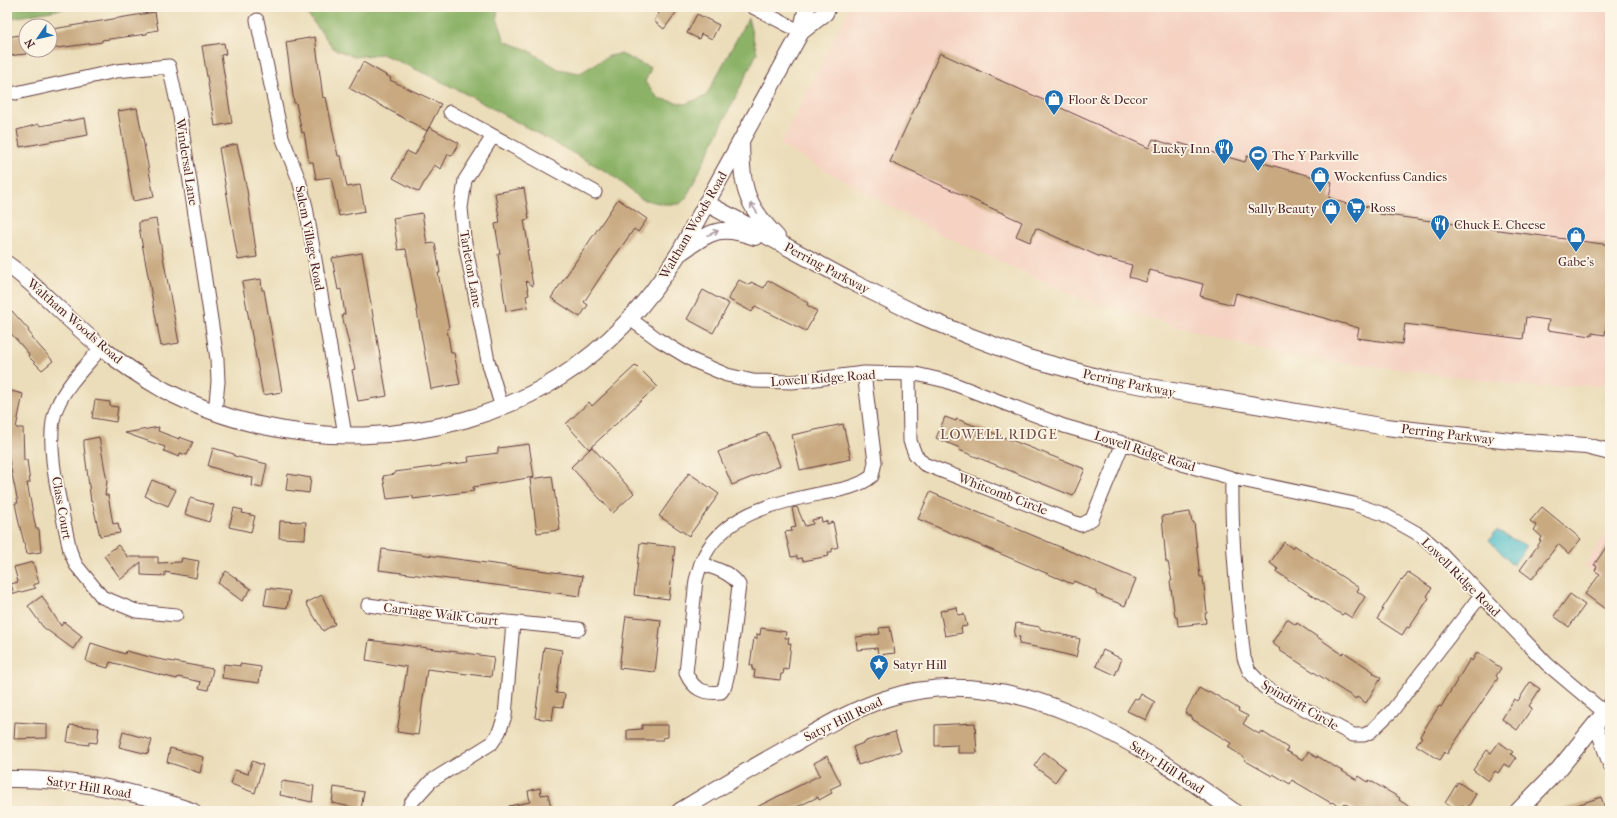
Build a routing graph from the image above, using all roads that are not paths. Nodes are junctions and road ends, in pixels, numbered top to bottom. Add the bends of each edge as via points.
1 (754, 7) edge
2 (807, 7) edge
3 (828, 7) edge
4 (257, 20) dead end
5 (801, 32) junction
6 (16, 94) dead end
7 (450, 112) dead end
8 (493, 136) junction
9 (741, 140) junction
10 (595, 192) dead end
11 (706, 203) junction
12 (788, 248) junction
13 (679, 253) junction
14 (7, 264) edge
15 (630, 319) junction
16 (101, 348) junction
17 (864, 373) junction
18 (909, 374) junction
19 (502, 408) junction
20 (215, 413) junction
21 (345, 435) junction
22 (1610, 440) edge
23 (1122, 443) junction
24 (1586, 446) junction
25 (1610, 452) edge
26 (1232, 478) junction
27 (701, 563) junction
28 (1481, 595) junction
29 (368, 606) dead end
30 (176, 615) dead end
31 (514, 623) junction
32 (579, 629) dead end
33 (1603, 713) edge
34 (1610, 766) edge
35 (7, 779) edge
36 (1225, 809) edge
37 (192, 811) edge
38 (408, 811) edge
39 (680, 811) edge
40 (1518, 811) edge

1 - 5 street
2 - 5 street, Waltham Woods Road
3 - 5 street, Waltham Woods Road
4 - 21 street, Salem Village Road via 282,138 299,180 306,207
5 - 9 street, Waltham Woods Road
6 - 20 street, Windersal Lane via 116,71 169,66 180,116 217,359
7 - 8 street
8 - 10 street
8 - 19 street, Tarleton Lane via 465,180 461,208 464,238 488,361
9 - 11 street, Waltham Woods Road
12 -> 9 street via 768,228 747,198 742,172
11 - 12 street, Perring Parkway
11 - 13 street, Waltham Woods Road
13 -> 12 street via 717,231 726,230
12 - 24 street, Perring Parkway via 919,315 964,334 1028,358 1108,380 1394,428 1511,441
13 - 15 street, Waltham Woods Road via 661,281
14 - 16 street, Waltham Woods Road via 40,290
15 - 17 street, Lowell Ridge Road via 676,352 710,369 753,381 777,383
15 - 19 street, Waltham Woods Road via 603,345 561,377
16 - 20 street, Waltham Woods Road via 164,390
16 - 30 street, Class Court via 60,400 51,426 51,445 70,551 76,565 102,597 136,611
17 - 18 street, Lowell Ridge Road
17 - 27 street via 875,462 872,476 860,484 786,501 747,515 732,524 711,543
18 - 23 street, Lowell Ridge Road via 960,385 1064,426
18 - 23 street, Whitcomb Circle via 910,441 915,454 924,464 1081,524 1092,519
19 - 21 street, Waltham Woods Road via 421,429
20 - 21 street, Waltham Woods Road via 284,431
22 - 24 street, Perring Parkway
23 - 26 street, Lowell Ridge Road
24 - 25 street, Perring Parkway
26 - 28 street, Lowell Ridge Road via 1354,504 1384,514 1422,536
26 - 28 street, Spindrift Circle via 1233,550 1244,658 1248,671 1264,687 1353,735 1370,732 1392,711
27 - 27 street via 728,573 739,585 729,668 721,692 695,688 686,673 696,580
28 - 33 street, Lowell Ridge Road via 1547,664
29 - 31 street, Carriage Walk Court
31 - 32 street, Carriage Walk Court
31 - 38 street, Carriage Walk Court via 505,716 499,732 492,743 426,786 411,803
33 - 34 street
33 - 40 street via 1559,769
35 - 37 street, Satyr Hill Road via 48,780 110,787
36 - 39 street, Satyr Hill Road via 1154,756 1078,716 1015,696 968,688 946,688 925,689 893,696 849,714

